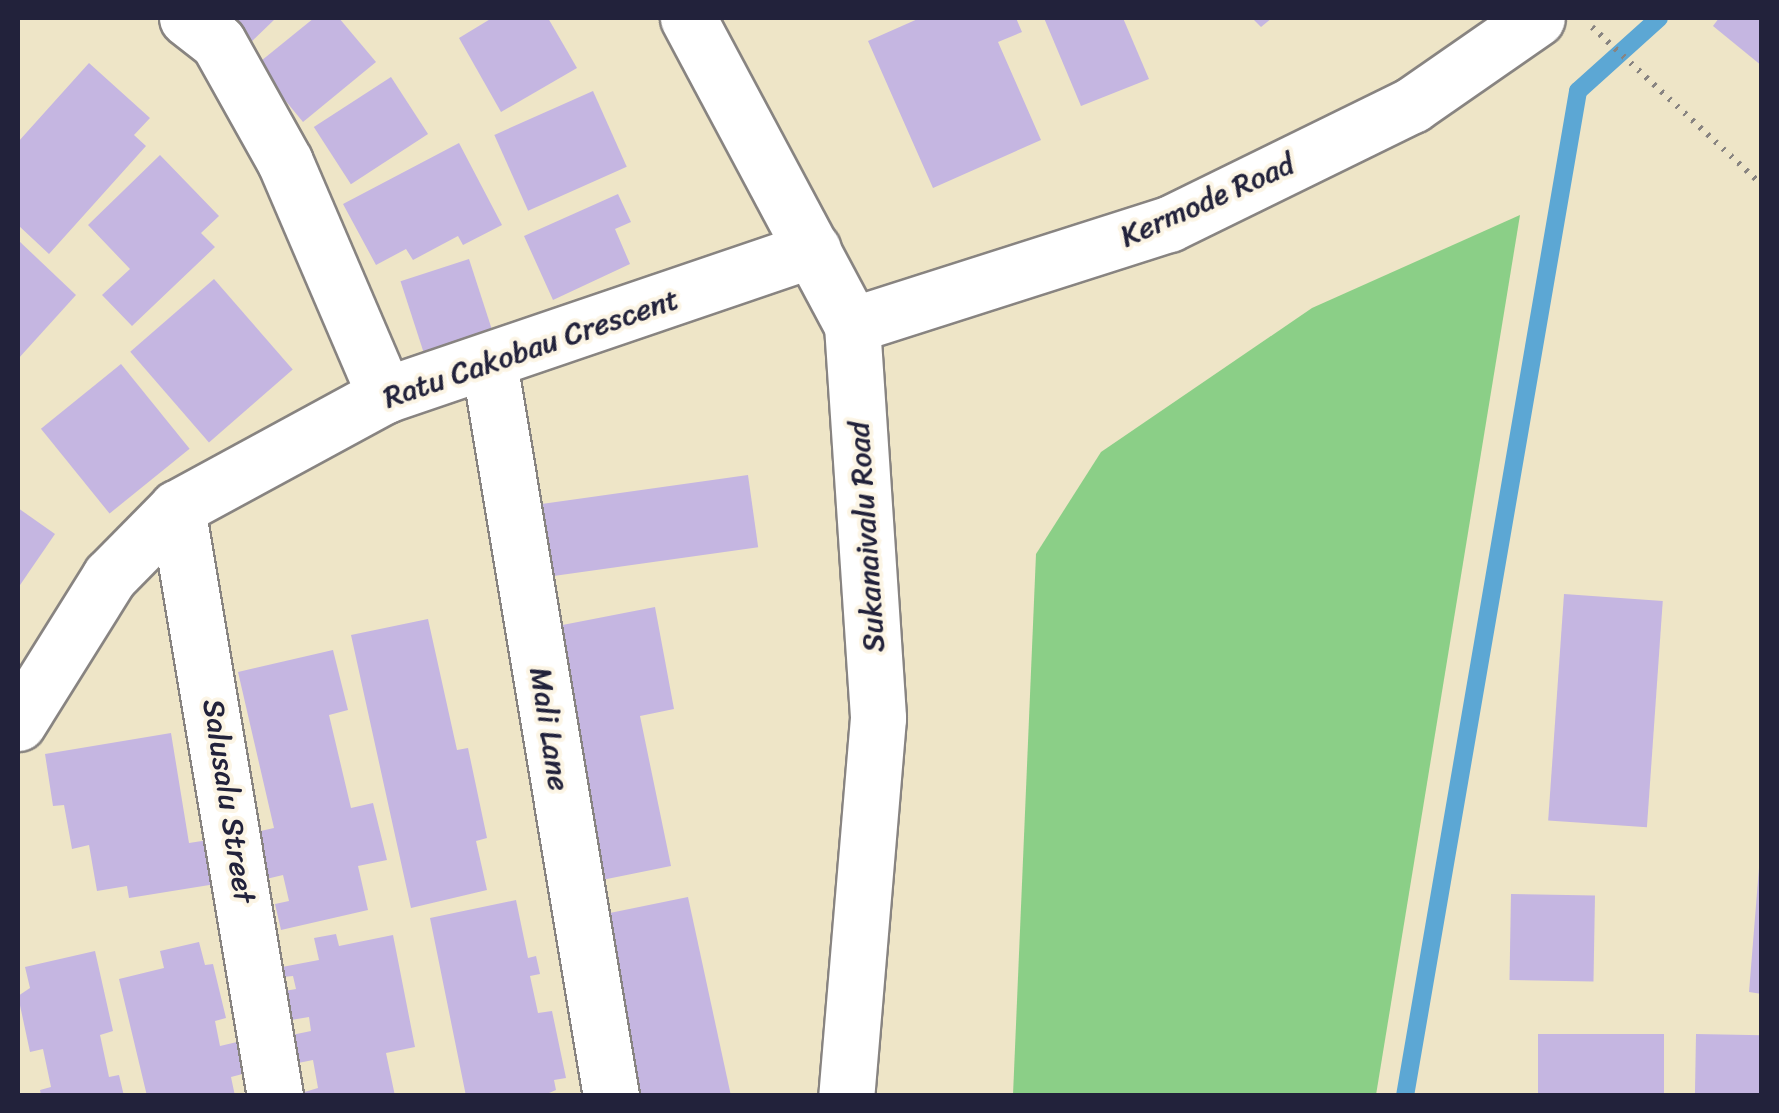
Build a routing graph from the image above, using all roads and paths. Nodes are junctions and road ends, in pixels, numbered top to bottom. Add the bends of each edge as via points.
1 (187, 18) edge
2 (688, 18) edge
3 (1537, 18) edge
4 (1598, 34) dead end
5 (1762, 185) edge
6 (813, 249) junction
7 (852, 325) junction
8 (489, 363) junction
9 (385, 395) junction
10 (177, 508) junction
11 (18, 723) edge
12 (275, 1096) edge
13 (610, 1096) edge
14 (846, 1096) edge

1 - 9 street via 218,42 285,162
2 - 6 street, Sukanaivalu Road
3 - 7 street, Kermode Road via 1412,105 1168,224
4 - 5 path
6 - 7 street, Sukanaivalu Road
6 - 8 street, Ratu Cakobau Crescent
7 - 14 street, Sukanaivalu Road via 878,718
8 - 9 street, Ratu Cakobau Crescent
8 - 13 street, Mali Lane
9 - 10 street, Ratu Cakobau Crescent
10 - 11 street, Ratu Cakobau Crescent via 110,576
10 - 12 street, Salusalu Street

